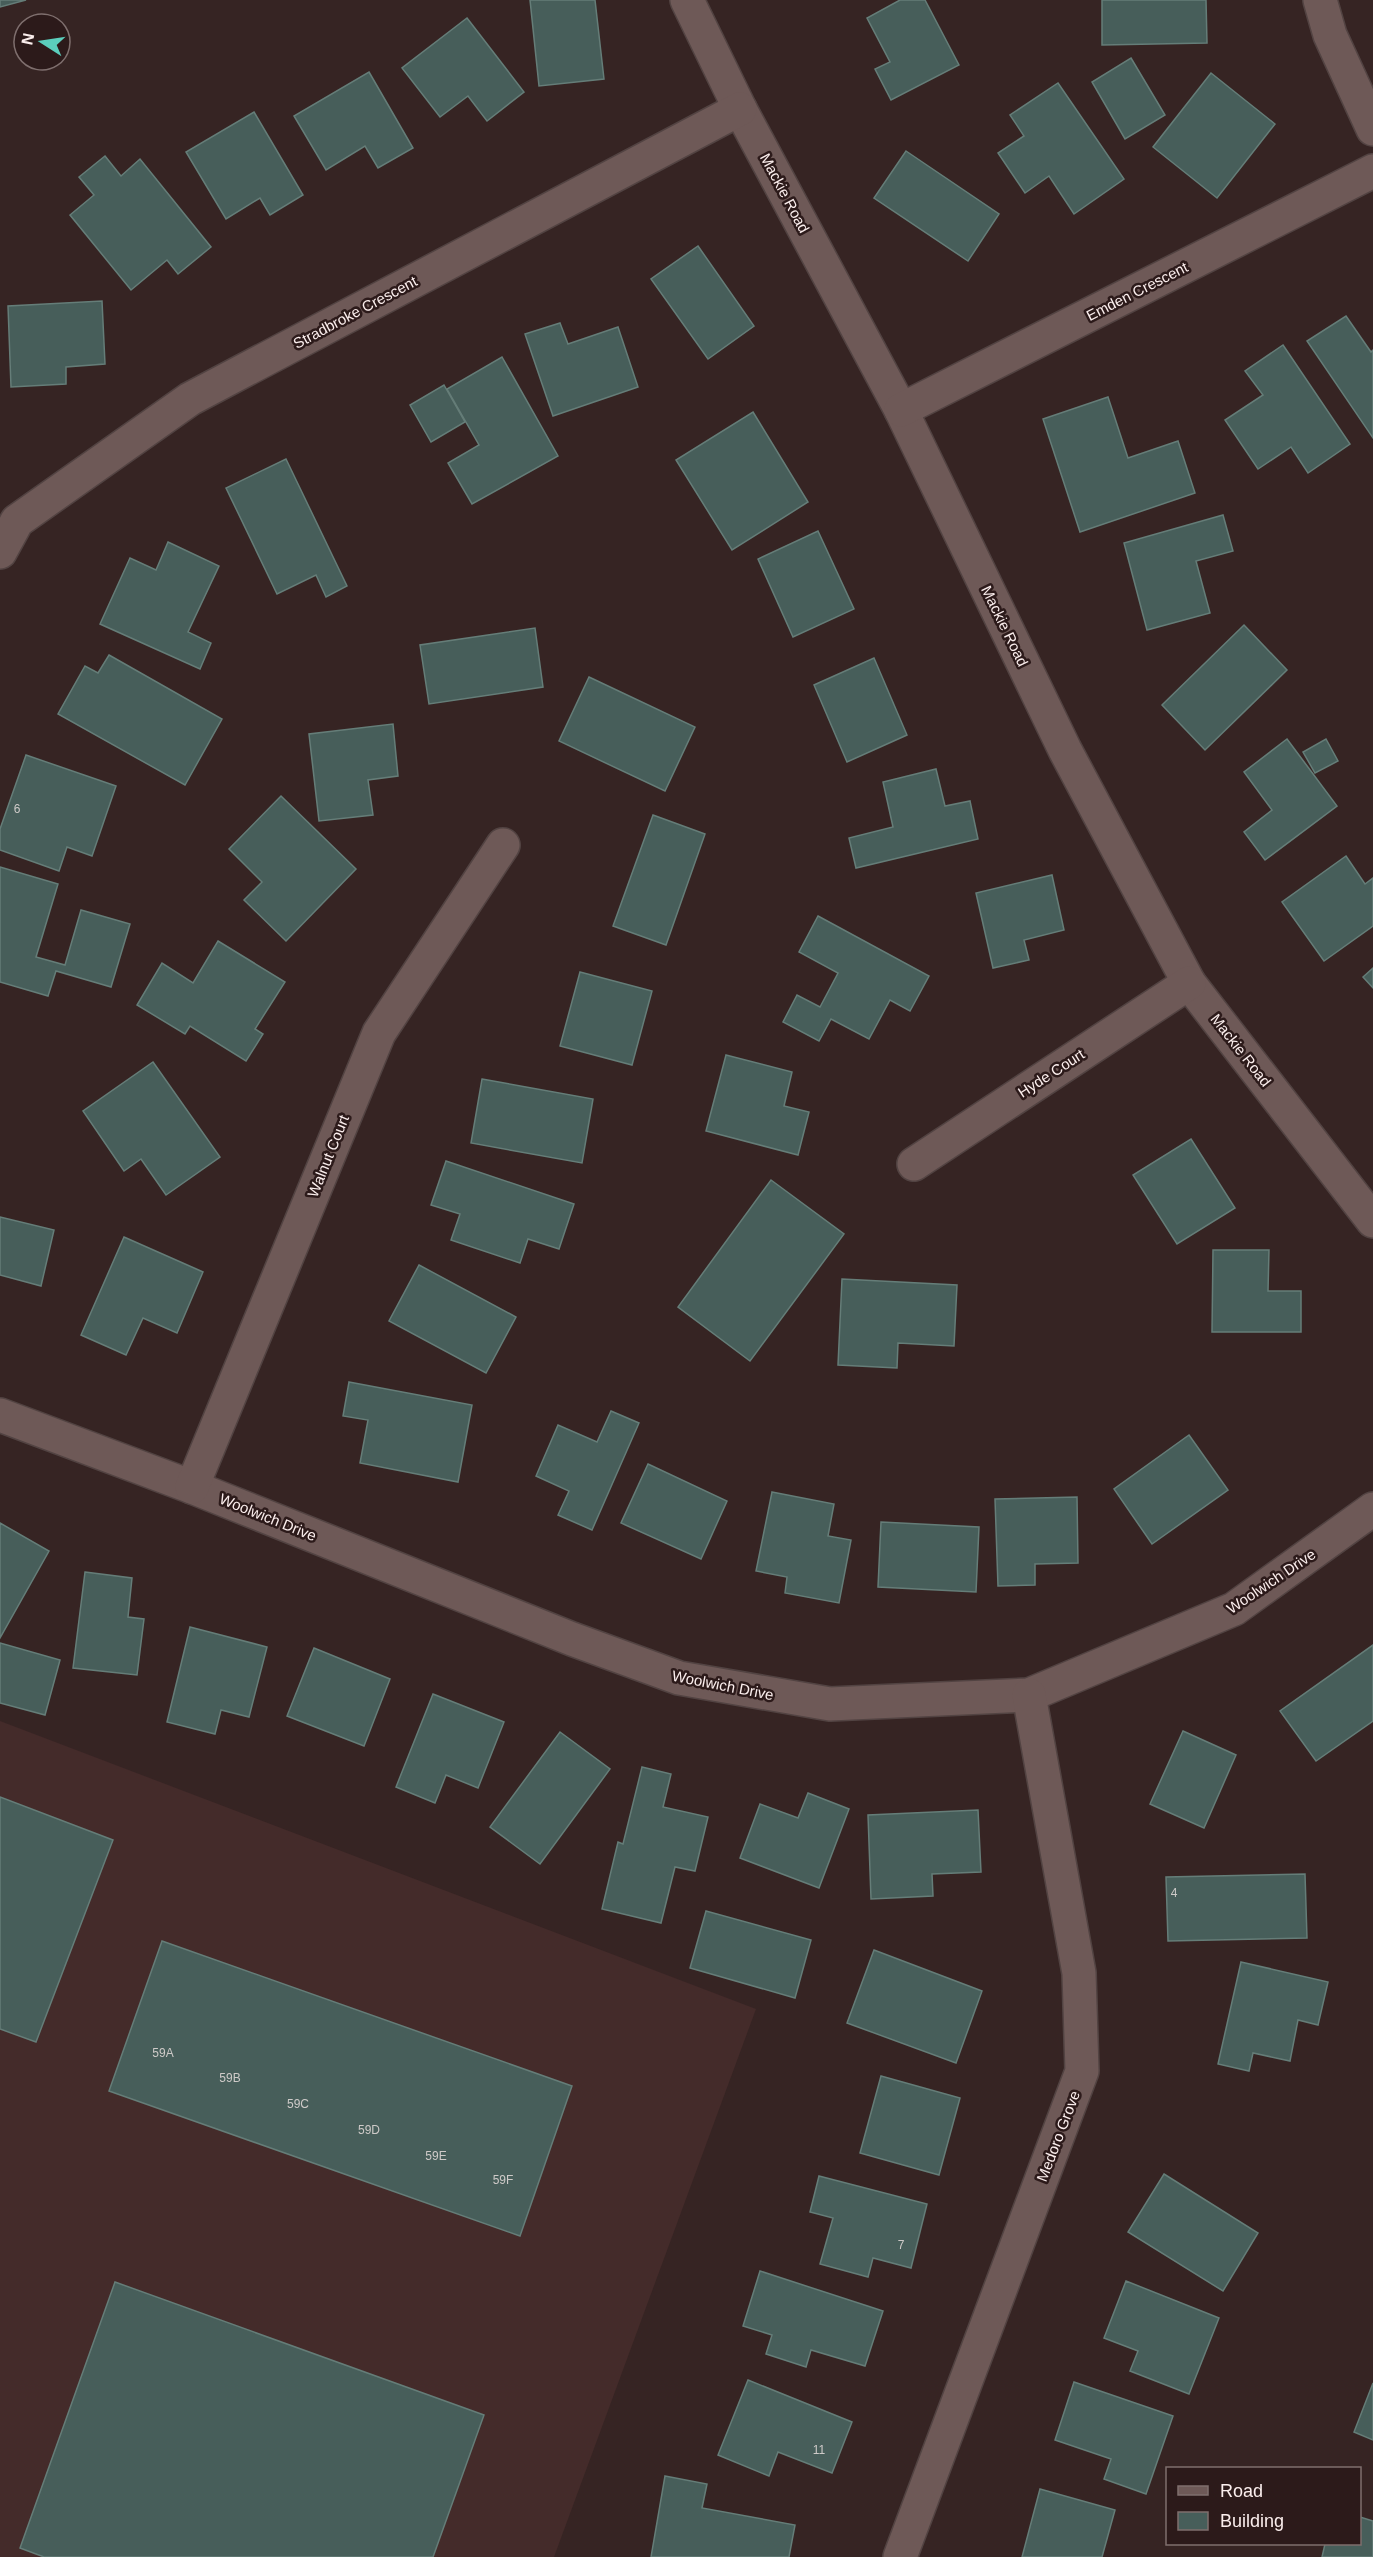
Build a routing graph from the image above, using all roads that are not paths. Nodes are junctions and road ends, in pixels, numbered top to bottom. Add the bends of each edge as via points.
1 (687, 0) edge
2 (1320, 0) edge
3 (740, 109) junction
4 (1373, 129) edge
5 (1373, 171) edge
6 (901, 410) junction
7 (8, 515) edge
8 (0, 552) edge
9 (503, 845) dead end
10 (1189, 983) junction
11 (914, 1164) dead end
12 (1373, 1221) edge
13 (0, 1415) edge
14 (192, 1487) junction
15 (1373, 1509) edge
16 (1029, 1695) junction
17 (900, 2557) edge

1 - 3 street, Mackie Road
2 - 4 street via 1330,35
3 - 6 street, Mackie Road
3 - 7 street, Stradbroke Crescent via 190,399
5 - 6 street, Emden Crescent
6 - 10 street, Mackie Road via 1065,750
7 - 8 street, Stradbroke Crescent
9 - 14 street, Walnut Court via 379,1033
10 - 11 street, Hyde Court
10 - 12 street, Mackie Road
13 - 14 street, Woolwich Drive
14 - 16 street, Woolwich Drive via 572,1640 678,1678 830,1704
15 - 16 street, Woolwich Drive via 1234,1609
16 - 17 street, Medoro Grove via 1079,1973 1082,2071

